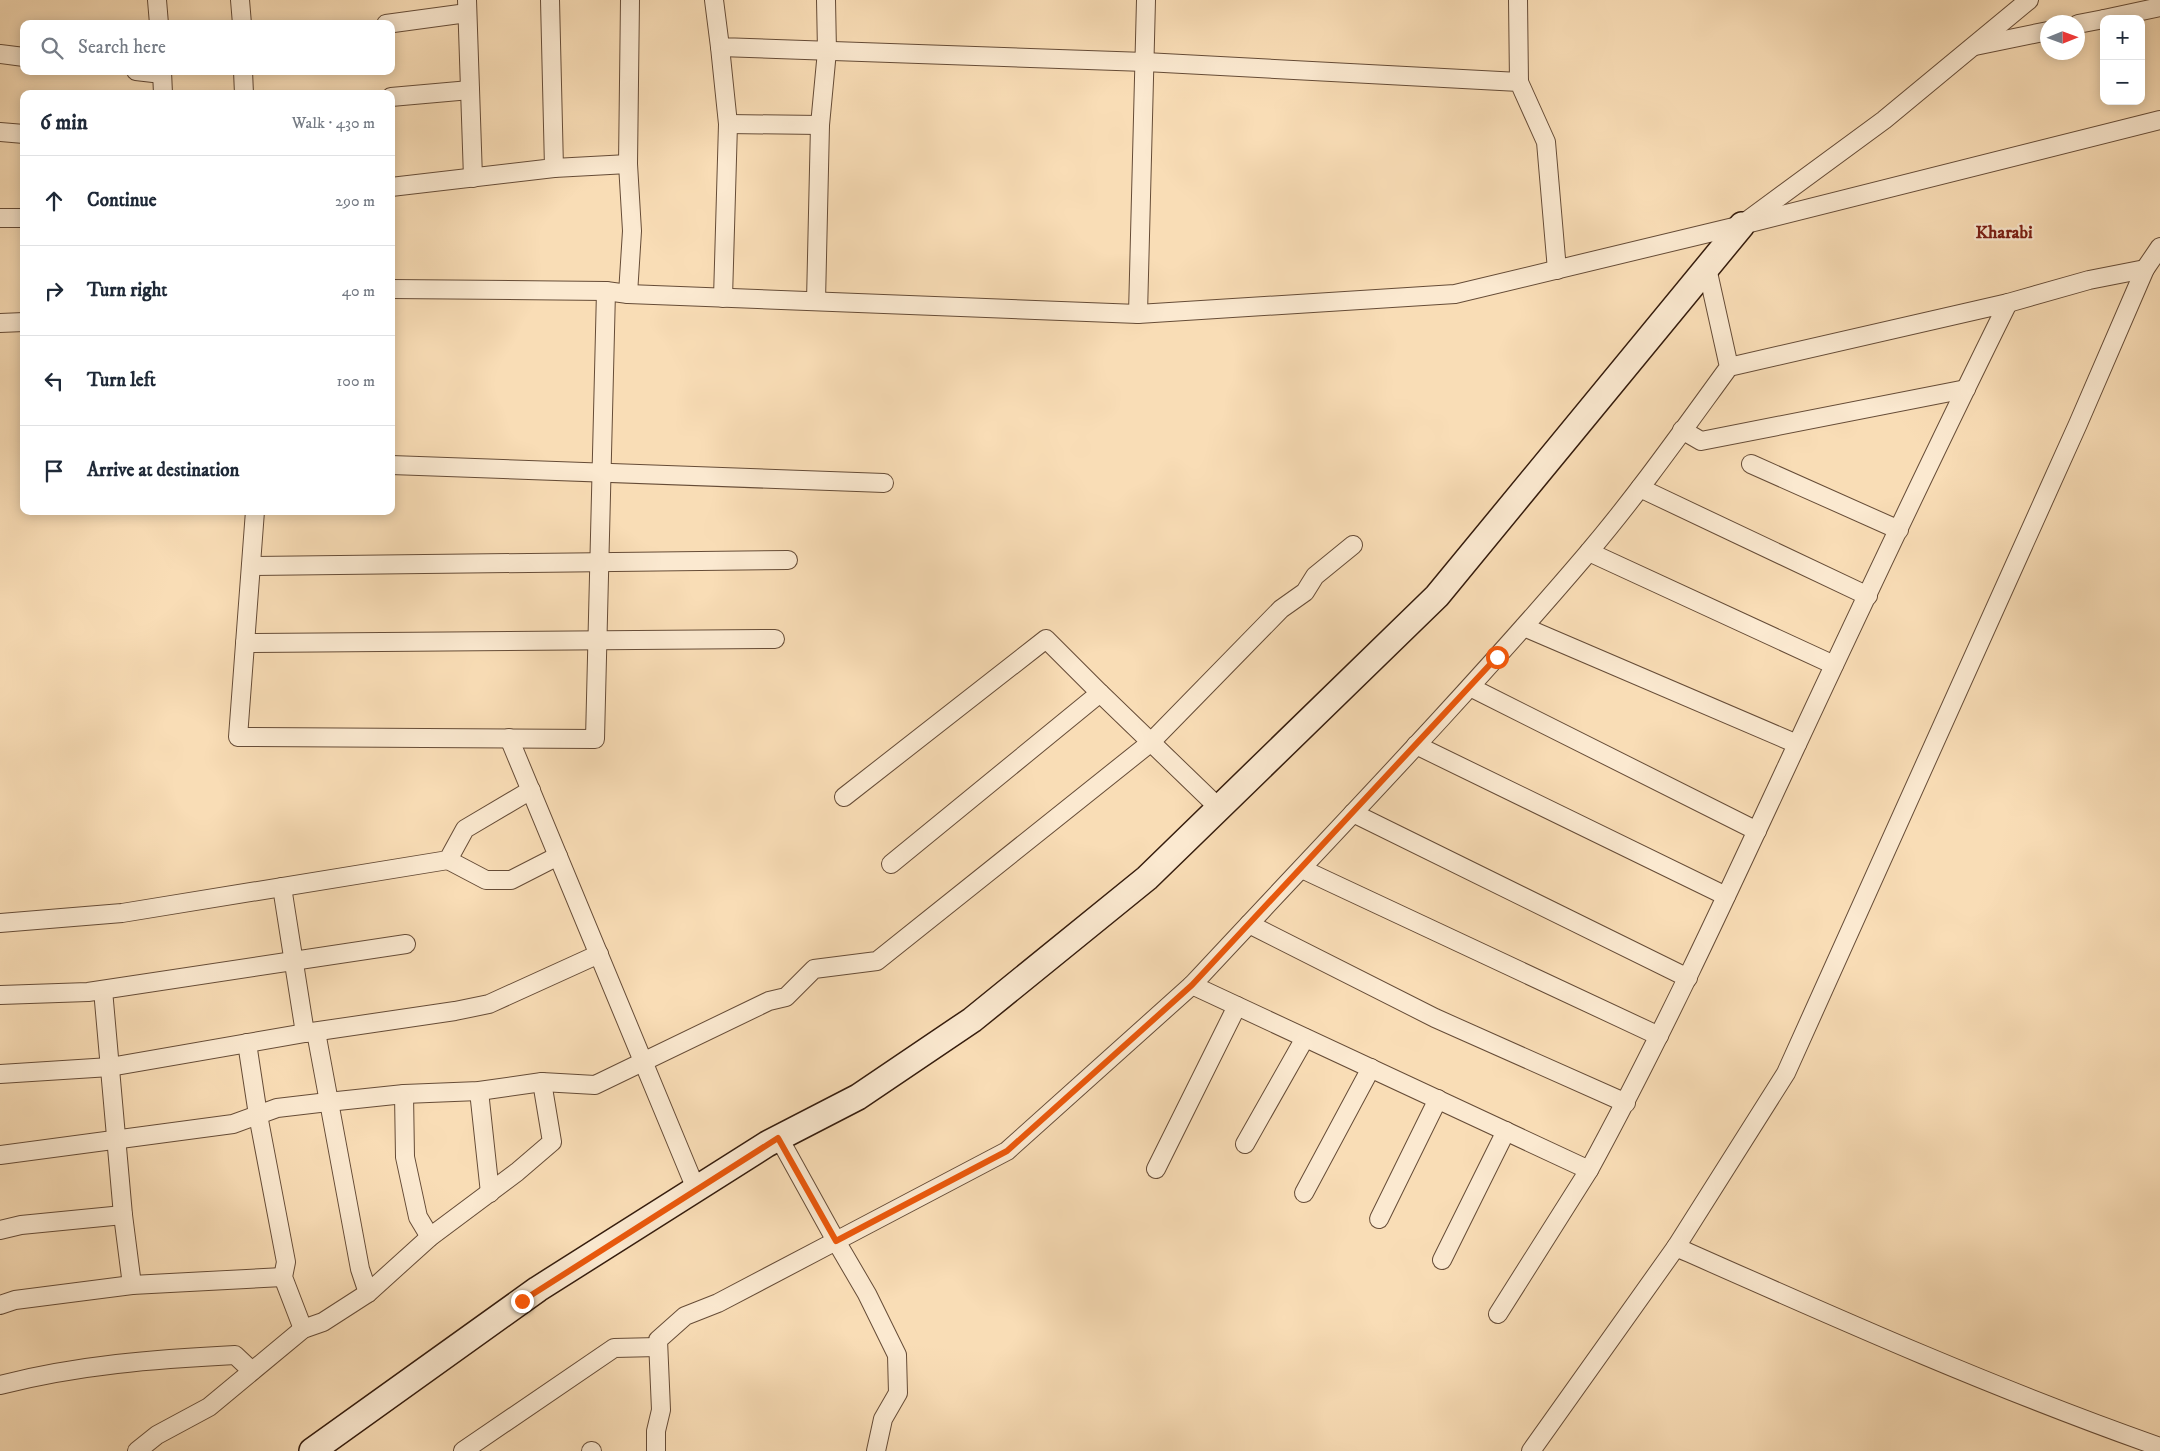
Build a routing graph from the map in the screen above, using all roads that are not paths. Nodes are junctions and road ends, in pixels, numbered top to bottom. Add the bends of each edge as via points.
1 (157, 0) edge
2 (240, 0) edge
3 (550, 0) edge
4 (630, 0) edge
5 (714, 0) edge
6 (826, 0) edge
7 (1146, 0) edge
8 (1518, 0) edge
9 (2029, 0) edge
10 (467, 7) edge
11 (2160, 7) edge
12 (2123, 15) edge
13 (159, 20) edge
14 (242, 20) edge
15 (2100, 20) edge
16 (395, 22) edge
17 (2085, 23) edge
18 (2040, 33) edge
19 (1973, 46) junction
20 (720, 48) junction
21 (827, 51) junction
22 (0, 54) edge
23 (20, 56) edge
24 (1145, 62) junction
25 (162, 75) edge
26 (243, 75) edge
27 (1519, 82) junction
28 (163, 90) edge
29 (244, 90) edge
30 (470, 90) junction
31 (395, 97) edge
32 (2160, 120) edge
33 (728, 124) junction
34 (820, 125) junction
35 (0, 132) edge
36 (20, 134) edge
37 (628, 164) junction
38 (554, 168) junction
39 (473, 178) junction
40 (395, 187) edge
41 (0, 218) edge
42 (20, 218) edge
43 (1742, 225) junction
44 (2160, 247) edge
45 (1707, 268) junction
46 (2145, 269) junction
47 (1558, 270) junction
48 (395, 289) edge
49 (606, 291) junction
50 (628, 294) junction
51 (723, 298) junction
52 (816, 301) junction
53 (2008, 304) junction
54 (1138, 314) junction
55 (20, 322) edge
56 (0, 323) edge
57 (1729, 367) junction
58 (1966, 389) junction
59 (1682, 430) junction
60 (1751, 464) dead end
61 (395, 465) edge
62 (601, 472) junction
63 (884, 483) dead end
64 (1640, 488) junction
65 (255, 515) edge
66 (1899, 530) junction
67 (1353, 545) dead end
68 (1588, 552) junction
69 (788, 560) dead end
70 (599, 562) junction
71 (251, 566) junction
72 (1868, 596) junction
73 (1524, 627) junction
74 (775, 638) dead end
75 (597, 640) junction
76 (245, 643) junction
77 (1834, 665) junction
78 (1470, 686) junction
79 (1100, 693) junction
80 (509, 738) junction
81 (1150, 743) junction
82 (1797, 744) junction
83 (1416, 745) junction
84 (531, 790) junction
85 (844, 797) dead end
86 (1219, 808) junction
87 (1352, 813) junction
88 (1757, 831) junction
89 (558, 856) junction
90 (448, 860) junction
91 (891, 864) dead end
92 (1302, 869) junction
93 (282, 887) junction
94 (1726, 896) junction
95 (0, 923) edge
96 (1249, 924) junction
97 (406, 944) dead end
98 (599, 954) junction
99 (293, 960) junction
100 (1688, 978) junction
101 (1192, 985) junction
102 (103, 990) junction
103 (0, 995) edge
104 (1237, 1006) junction
105 (310, 1033) junction
106 (1659, 1036) junction
107 (1305, 1038) junction
108 (247, 1043) junction
109 (644, 1062) junction
110 (110, 1067) junction
111 (1371, 1068) junction
112 (0, 1074) edge
113 (542, 1082) junction
114 (478, 1091) junction
115 (404, 1094) junction
116 (1438, 1099) junction
117 (328, 1102) junction
118 (1626, 1103) junction
119 (258, 1115) junction
120 (1506, 1131) junction
121 (778, 1138) junction
122 (116, 1140) junction
123 (1245, 1144) dead end
124 (0, 1155) edge
125 (1156, 1168) dead end
126 (1589, 1170) junction
127 (696, 1189) junction
128 (490, 1193) junction
129 (1304, 1193) dead end
130 (122, 1215) junction
131 (1379, 1219) dead end
132 (0, 1230) edge
133 (430, 1237) junction
134 (836, 1241) junction
135 (1676, 1247) junction
136 (1442, 1260) dead end
137 (283, 1277) junction
138 (132, 1285) junction
139 (368, 1293) junction
140 (0, 1305) edge
141 (1498, 1314) dead end
142 (303, 1330) junction
143 (658, 1348) junction
144 (252, 1371) junction
145 (0, 1385) edge
146 (2160, 1447) edge
147 (317, 1449) edge
148 (138, 1451) edge
149 (463, 1451) edge
150 (656, 1451) edge
151 (876, 1451) edge
152 (1531, 1451) edge

1 - 13 street
2 - 14 street
3 - 38 street
4 - 37 street
5 - 20 street
6 - 21 street
7 - 24 street
8 - 27 street
9 - 19 street
10 - 16 street
10 - 30 street
11 - 12 street
15 - 17 street
18 - 19 street
19 - 43 street via 1884,120
20 - 21 street
20 - 33 street
21 - 24 street
21 - 34 street
22 - 23 street
24 - 27 street
24 - 54 street
25 - 28 street
26 - 29 street
27 - 47 street via 1546,142
30 - 31 street
30 - 39 street
32 - 43 street
33 - 34 street
33 - 51 street
34 - 52 street
35 - 36 street
37 - 38 street
37 - 50 street via 632,231
38 - 39 street
39 - 40 street
41 - 42 street
43 - 45 street
43 - 47 street
44 - 46 street
45 - 57 street
45 - 86 street via 1437,596
46 - 53 street via 2089,280
46 - 135 street via 1786,1073
47 - 54 street via 1455,294
48 - 49 street
49 - 50 street
49 - 62 street
50 - 51 street
51 - 52 street
52 - 54 street
53 - 57 street
53 - 58 street
55 - 56 street
57 - 59 street
58 - 59 street via 1700,441
58 - 66 street
59 - 64 street
60 - 66 street
61 - 62 street
62 - 63 street
62 - 70 street
64 - 68 street
64 - 72 street
65 - 71 street
66 - 72 street
67 - 81 street via 1315,576 1305,592 1282,609
68 - 73 street
68 - 77 street
69 - 70 street
70 - 71 street
70 - 75 street
71 - 76 street
72 - 77 street
73 - 78 street
73 - 82 street
74 - 75 street
75 - 76 street
75 - 80 street via 594,739
76 - 80 street via 238,737
77 - 82 street
78 - 83 street
78 - 88 street
79 - 81 street
79 - 85 street via 1046,639
79 - 91 street
80 - 84 street
81 - 86 street
81 - 109 street via 877,961 814,969 786,997 769,1000
82 - 88 street
83 - 87 street
83 - 94 street
84 - 89 street
84 - 90 street via 466,830
86 - 121 street via 1147,878 972,1020 858,1097
87 - 92 street
87 - 100 street
88 - 94 street
89 - 90 street via 511,880 486,880
89 - 98 street
90 - 93 street
92 - 96 street
92 - 106 street
93 - 95 street via 122,912
93 - 99 street
94 - 100 street
96 - 101 street
96 - 118 street via 1435,1018
97 - 99 street
98 - 105 street via 489,1004
98 - 109 street
99 - 102 street
99 - 105 street
100 - 106 street
101 - 104 street
101 - 134 street via 1007,1151
102 - 103 street
102 - 110 street
104 - 107 street
104 - 125 street
105 - 108 street
105 - 117 street
106 - 118 street
107 - 111 street
107 - 123 street
108 - 110 street
108 - 119 street
109 - 113 street via 596,1085
109 - 127 street
110 - 112 street
110 - 122 street
111 - 116 street
111 - 129 street
113 - 114 street
113 - 128 street via 552,1142
114 - 115 street
114 - 128 street
115 - 117 street
115 - 133 street via 405,1157 418,1217
116 - 120 street
116 - 131 street
117 - 119 street via 277,1108
117 - 139 street via 360,1269
118 - 126 street
119 - 122 street via 233,1124
119 - 137 street via 286,1262
120 - 126 street
120 - 136 street
121 - 127 street
121 - 134 street
122 - 124 street
122 - 130 street
126 - 141 street
127 - 147 street via 538,1289
128 - 133 street
130 - 132 street
130 - 138 street
133 - 139 street
134 - 143 street via 718,1304 685,1316 658,1340
134 - 151 street via 897,1355 898,1393 883,1419
135 - 146 street via 1937,1362
135 - 152 street
137 - 138 street
137 - 142 street
138 - 140 street via 16,1300
139 - 142 street via 323,1322
142 - 144 street
143 - 149 street via 614,1348
143 - 150 street via 661,1410
144 - 145 street via 235,1355 142,1360 44,1374
144 - 148 street via 209,1407 157,1434

